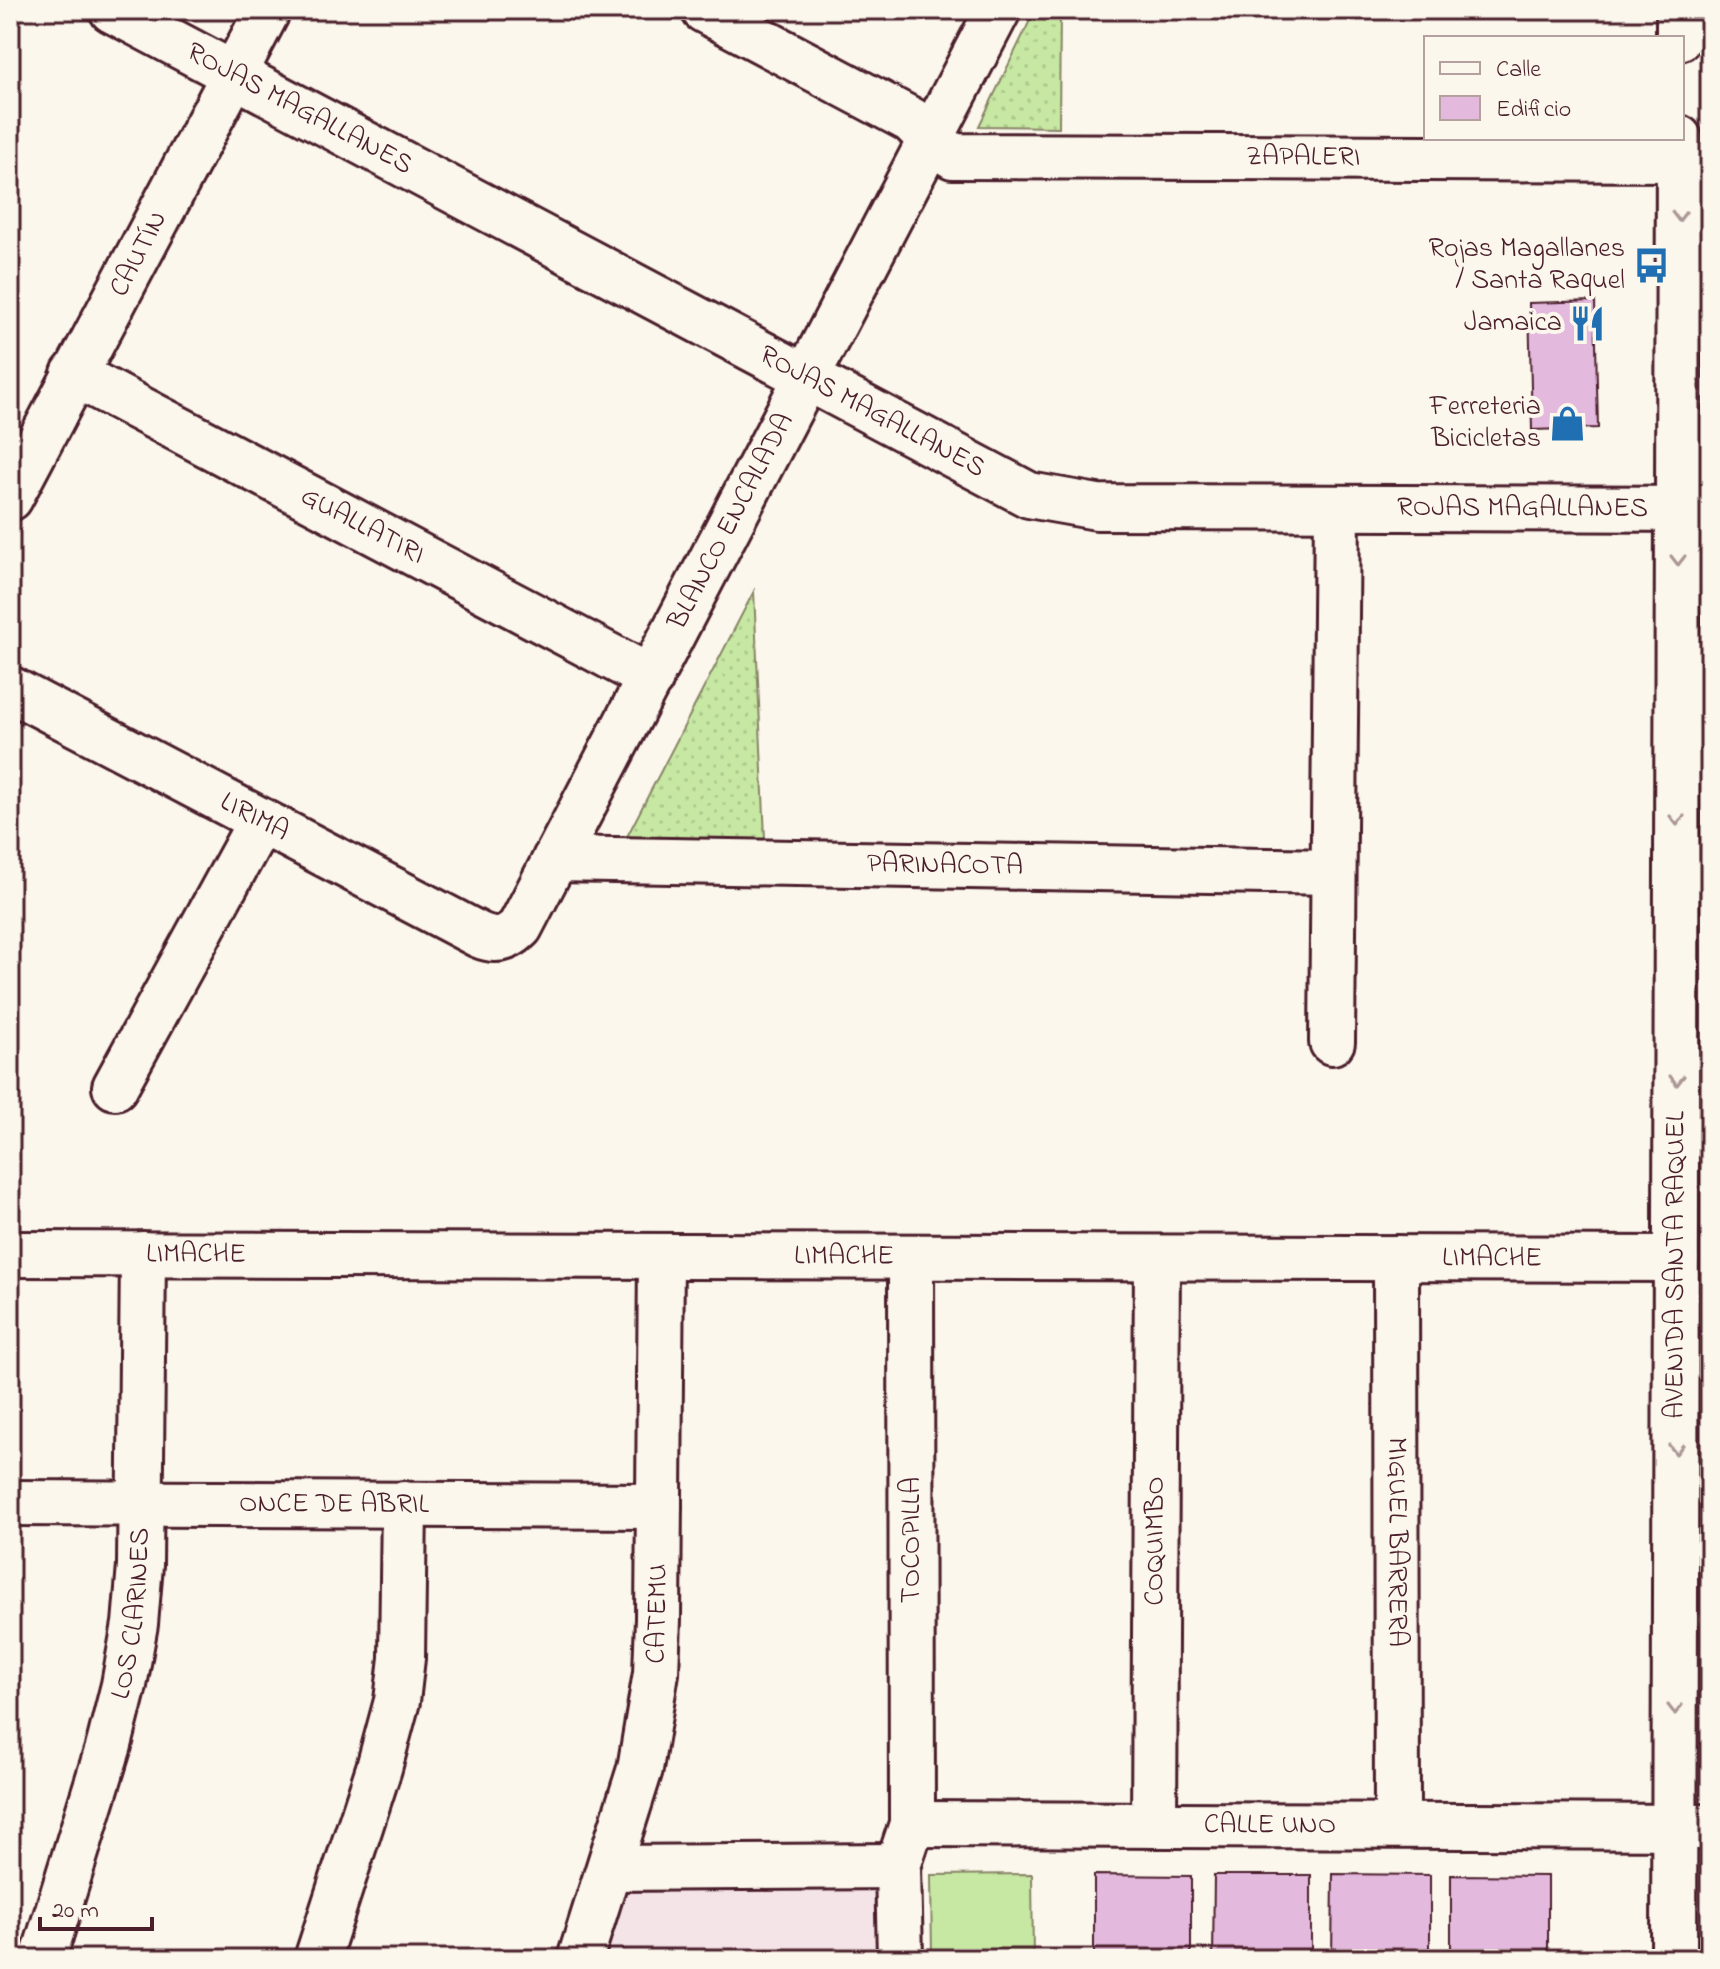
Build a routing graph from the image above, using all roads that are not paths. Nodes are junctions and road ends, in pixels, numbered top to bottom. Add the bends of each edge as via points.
1 (112, 10) edge
2 (268, 10) edge
3 (704, 10) edge
4 (998, 10) edge
5 (1679, 10) edge
6 (1679, 36) edge
7 (234, 75) junction
8 (931, 140) junction
9 (1679, 149) edge
10 (74, 374) junction
11 (807, 379) junction
12 (10, 498) edge
13 (1337, 508) junction
14 (1694, 509) edge
15 (651, 678) junction
16 (10, 689) edge
17 (260, 822) junction
18 (555, 859) junction
19 (1333, 872) junction
20 (501, 939) joint
21 (1332, 1042) dead end
22 (115, 1087) dead end
23 (10, 1254) edge
24 (143, 1254) junction
25 (661, 1256) junction
26 (911, 1257) junction
27 (1157, 1258) junction
28 (1396, 1258) junction
29 (1676, 1259) junction
30 (10, 1503) edge
31 (141, 1503) junction
32 (404, 1504) junction
33 (659, 1506) junction
34 (912, 1824) junction
35 (1154, 1825) junction
36 (1397, 1825) junction
37 (1692, 1826) edge
38 (898, 1866) junction
39 (610, 1868) junction
40 (43, 1959) edge
41 (317, 1959) edge
42 (580, 1959) edge
43 (900, 1959) edge
44 (1674, 1959) edge

1 - 7 street, ROJAS MAGALLANES
2 - 7 street, CAUTÍN
3 - 8 street, ZAPALERI via 911,120
4 - 8 street, BLANCO ENCALADA
5 - 6 street
7 - 10 street, CAUTÍN
7 - 11 street, ROJAS MAGALLANES
8 - 9 street, ZAPALERI via 953,156
8 - 11 street, BLANCO ENCALADA
9 -> 14 street, AVENIDA SANTA RAQUEL
10 - 12 street, CAUTÍN
10 - 15 street, GUALLATIRI
11 - 13 street, ROJAS MAGALLANES via 1029,495 1097,507
11 - 15 street, BLANCO ENCALADA
13 - 14 street, ROJAS MAGALLANES
13 - 19 street
14 -> 29 street, AVENIDA SANTA RAQUEL
15 - 18 street, BLANCO ENCALADA
16 - 17 street, LIRIMA
17 - 20 street, LIRIMA via 479,935
17 - 22 street
18 - 19 street, PARINACOTA
18 - 20 street, BLANCO ENCALADA via 520,927
19 - 21 street
23 - 24 street, LIMACHE
24 - 25 street, LIMACHE
24 - 31 street, LOS CLARINES
25 - 26 street, LIMACHE
25 - 33 street, CATEMU
26 - 27 street, LIMACHE
26 - 34 street, TOCOPILLA
27 - 28 street, LIMACHE
27 - 35 street, COQUIMBO
28 - 29 street, LIMACHE
28 - 36 street, MIGUEL BARRERA
29 -> 37 street, AVENIDA SANTA RAQUEL
30 - 31 street, ONCE DE ABRIL
31 - 32 street, ONCE DE ABRIL
31 - 40 street, LOS CLARINES via 135,1624 124,1685
32 - 33 street, ONCE DE ABRIL
32 - 41 street via 397,1701
33 - 39 street, CATEMU via 651,1713
34 - 35 street, CALLE UNO
34 - 38 street
35 - 36 street, CALLE UNO
36 - 37 street, CALLE UNO
37 - 44 street, AVENIDA SANTA RAQUEL
38 - 39 street
38 - 43 street
39 - 42 street, CATEMU

